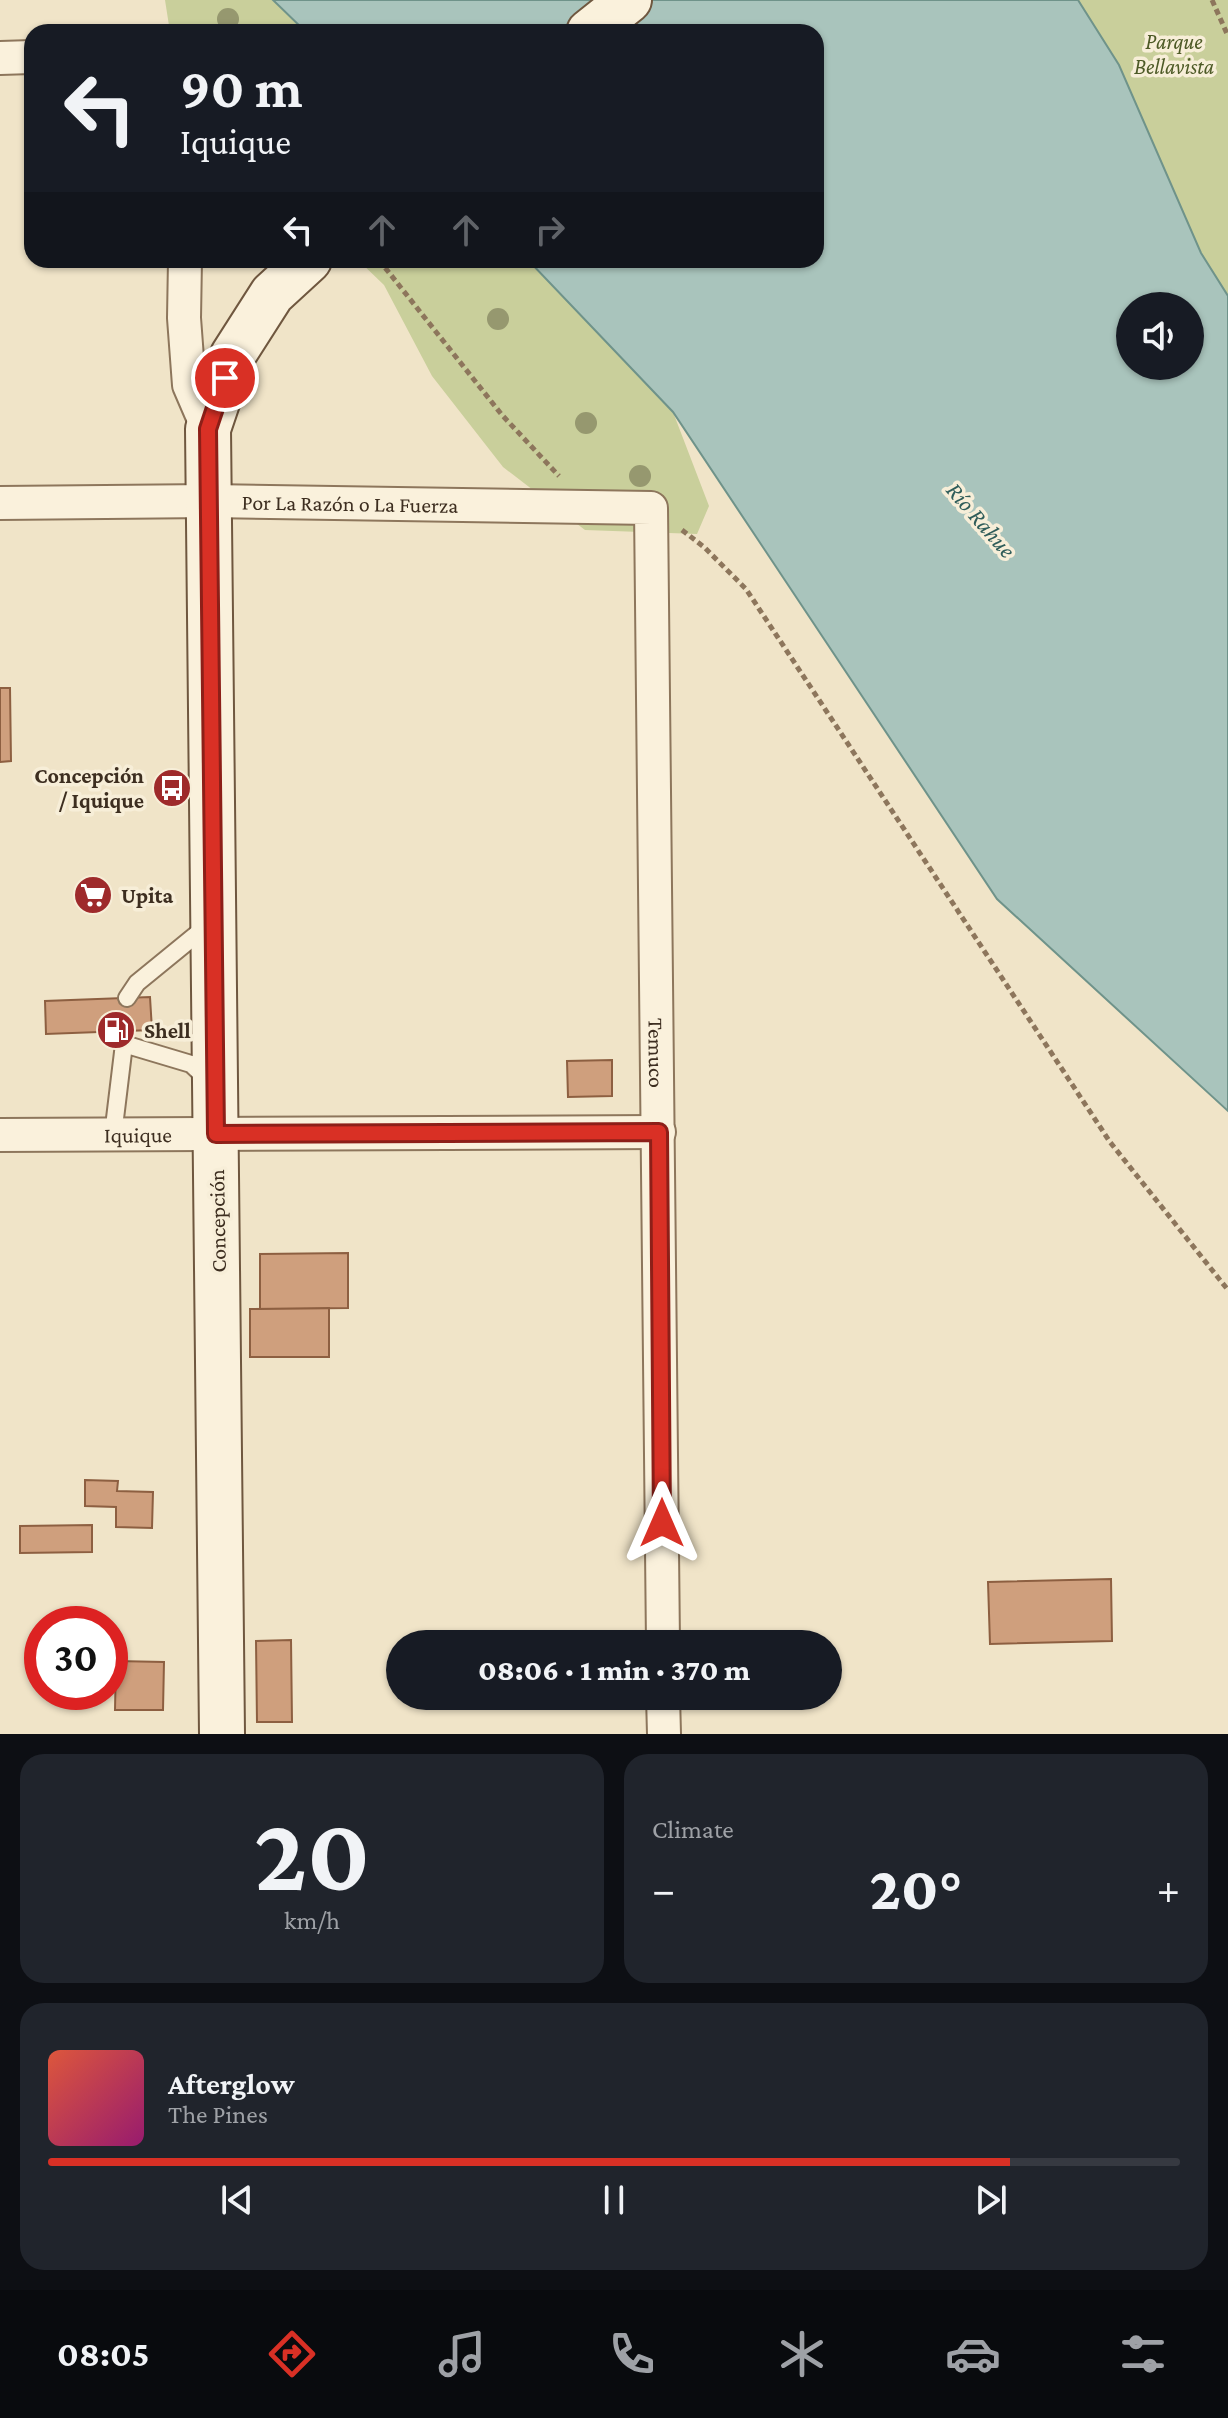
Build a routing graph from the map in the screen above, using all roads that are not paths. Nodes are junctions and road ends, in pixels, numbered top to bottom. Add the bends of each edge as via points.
1 (629, 0) edge
2 (599, 24) edge
3 (24, 57) edge
4 (0, 58) edge
5 (185, 268) edge
6 (300, 268) edge
7 (208, 429) junction
8 (210, 501) junction
9 (0, 503) edge
10 (651, 508) joint
11 (212, 922) junction
12 (127, 998) dead end
13 (215, 1086) junction
14 (659, 1132) junction
15 (216, 1134) junction
16 (0, 1135) edge
17 (113, 1135) junction
18 (663, 1630) edge
19 (663, 1710) edge
20 (222, 1734) edge
21 (664, 1734) edge

1 - 2 main road
3 - 4 street
5 - 7 street via 189,385
6 - 7 main road, Concepción via 272,294 233,355
7 - 8 main road, Concepción
8 - 9 street, Por La Razón o La Fuerza
8 - 10 street, Por La Razón o La Fuerza
8 - 11 main road, Concepción
10 - 14 street, Temuco
11 - 12 lane via 137,983
11 - 13 main road, Concepción
13 - 15 main road, Concepción
13 - 17 lane via 191,1064 124,1038
14 - 15 street, Iquique
14 - 18 street, Temuco
15 - 17 street, Iquique
15 - 20 main road, Concepción
16 - 17 street, Iquique
19 - 21 street

